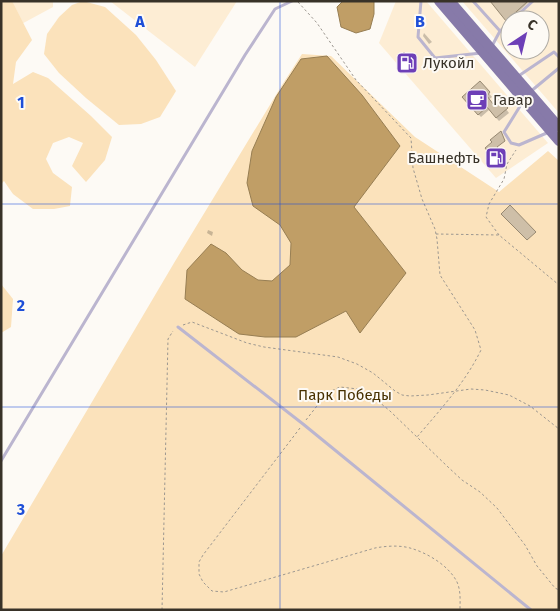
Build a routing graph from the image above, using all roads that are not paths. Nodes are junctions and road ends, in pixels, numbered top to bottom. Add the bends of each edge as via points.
1 (292, 1) edge
2 (421, 1) edge
3 (439, 1) edge
4 (450, 1) edge
5 (473, 1) edge
6 (533, 1) edge
7 (523, 10) edge
8 (500, 32) joint
9 (487, 51) junction
10 (559, 58) edge
11 (559, 68) edge
12 (516, 78) junction
13 (527, 96) junction
14 (554, 116) edge
15 (555, 129) edge
16 (559, 141) edge
17 (178, 327) road end
18 (1, 461) edge
19 (531, 610) edge

1 - 18 lane via 275,8 245,55
2 - 9 lane via 418,37 435,58
3 - 9 main road
4 - 9 main road
5 - 8 lane
6 - 7 lane
8 - 9 lane
9 - 12 main road
9 - 13 main road
10 - 12 lane via 554,52
11 - 13 lane
12 - 13 main road
13 - 14 main road
13 - 15 main road
13 - 15 lane via 504,132 510,143 519,145
14 - 15 main road
15 - 16 main road
17 - 19 lane via 303,424

